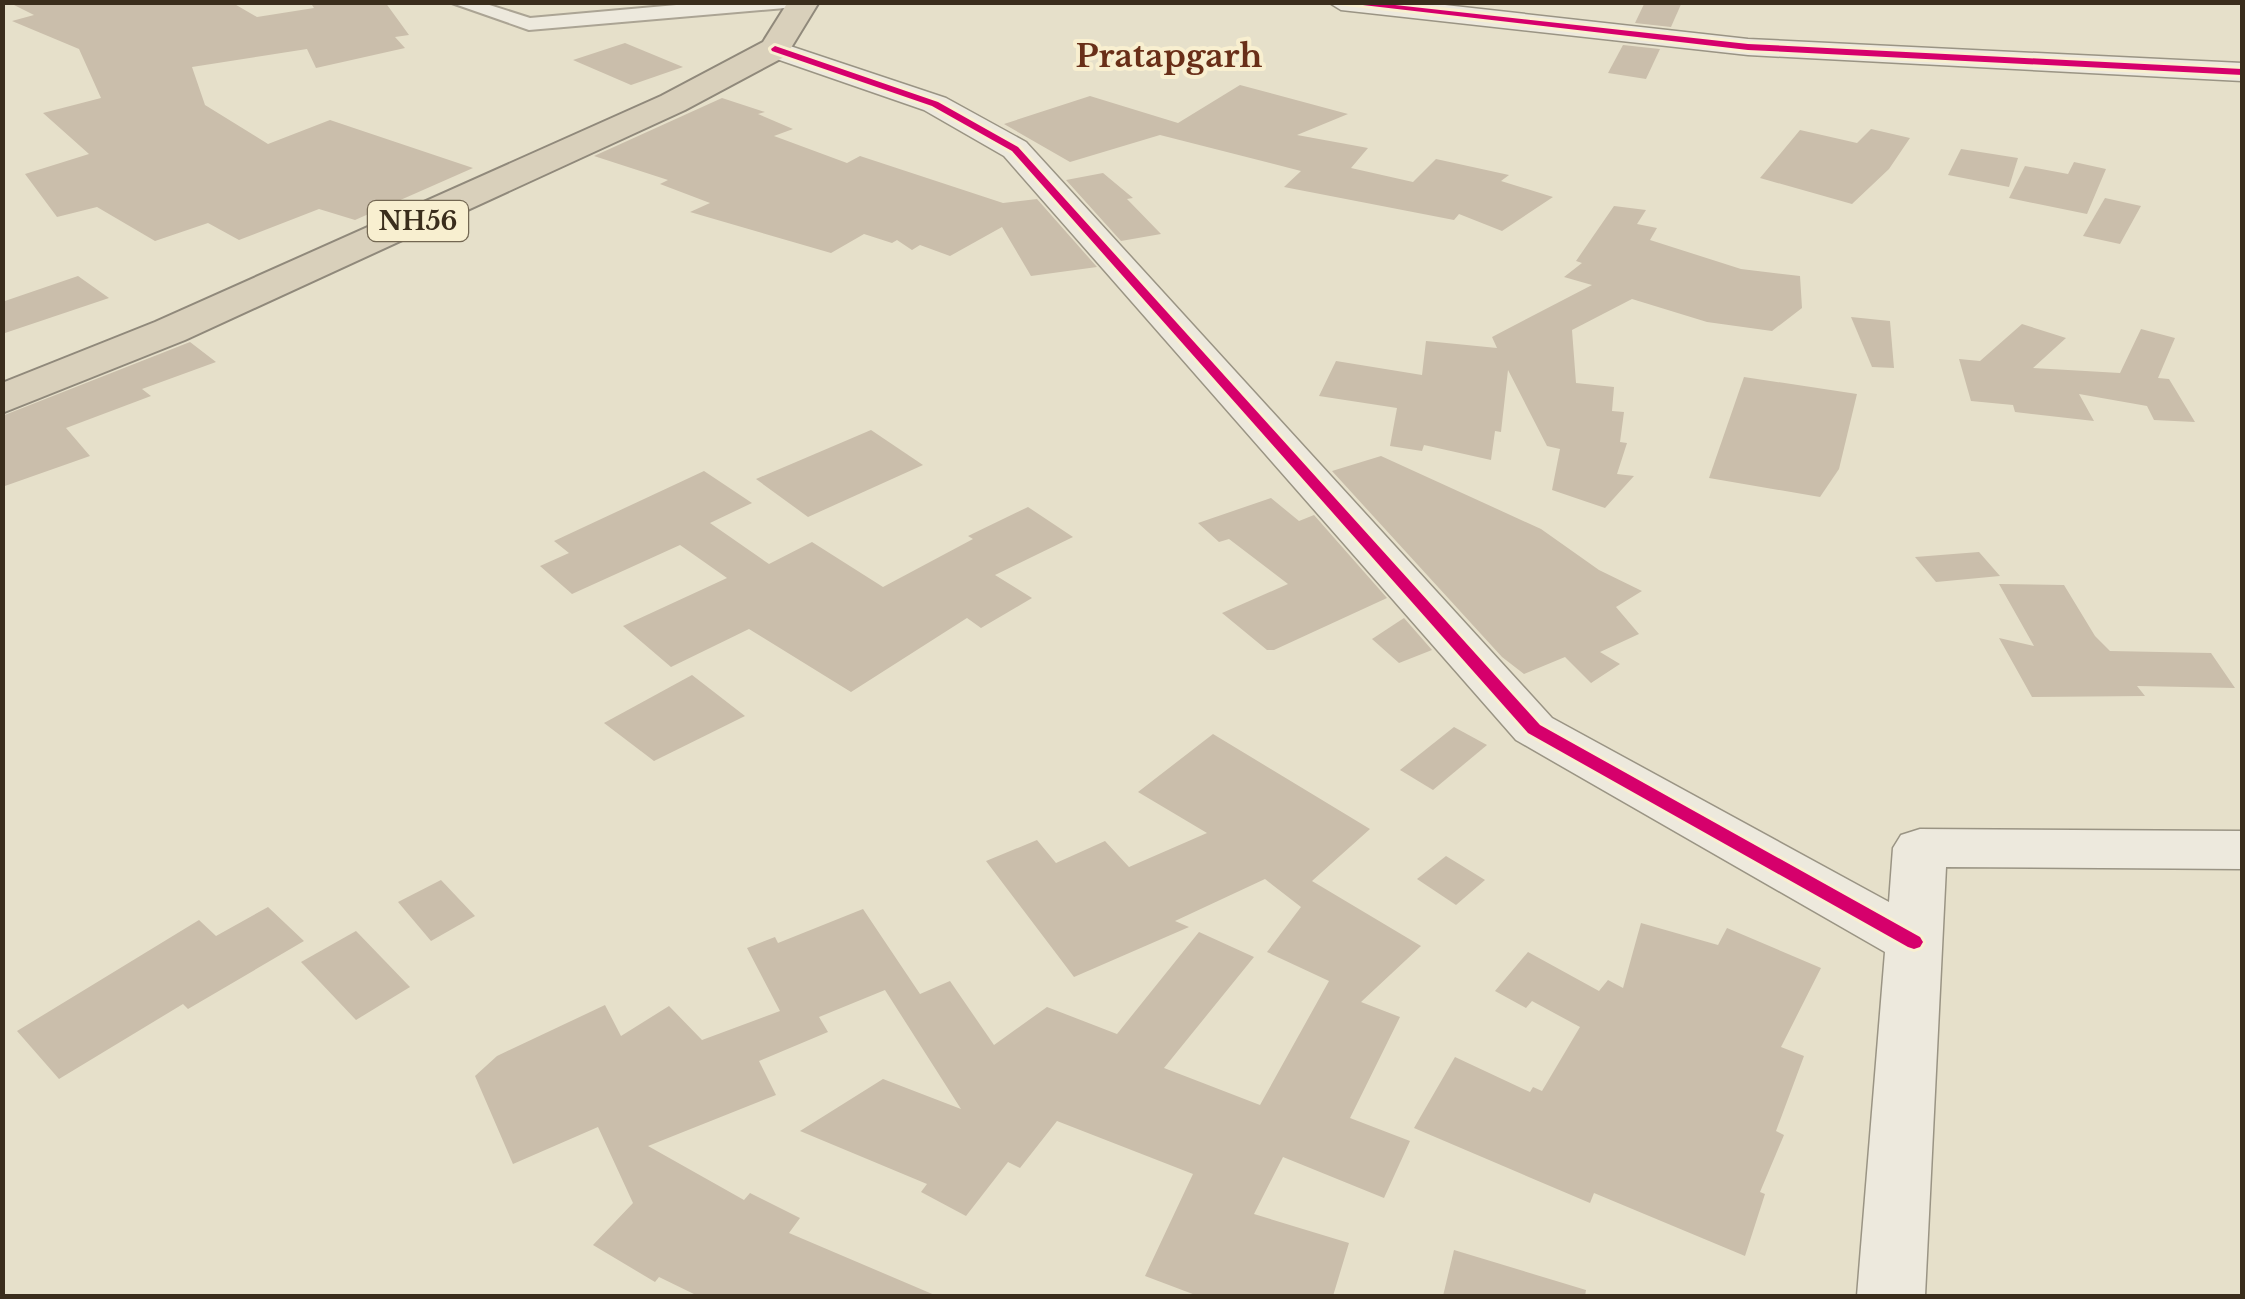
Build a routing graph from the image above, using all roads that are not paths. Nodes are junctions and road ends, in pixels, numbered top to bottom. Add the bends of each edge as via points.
1 (458, 2) edge
2 (785, 2) edge
3 (804, 2) edge
4 (1341, 2) edge
5 (775, 49) junction
6 (2242, 72) edge
7 (2, 399) edge
8 (2242, 850) edge
9 (1914, 942) junction
10 (1891, 1296) edge

1 - 2 street via 529,24
3 - 5 highway, NH56
4 - 6 street via 1748,47
5 - 7 highway, NH56 via 474,196
5 - 9 street via 935,104 1014,149 1534,729
8 - 9 street via 1920,848
9 - 10 street

